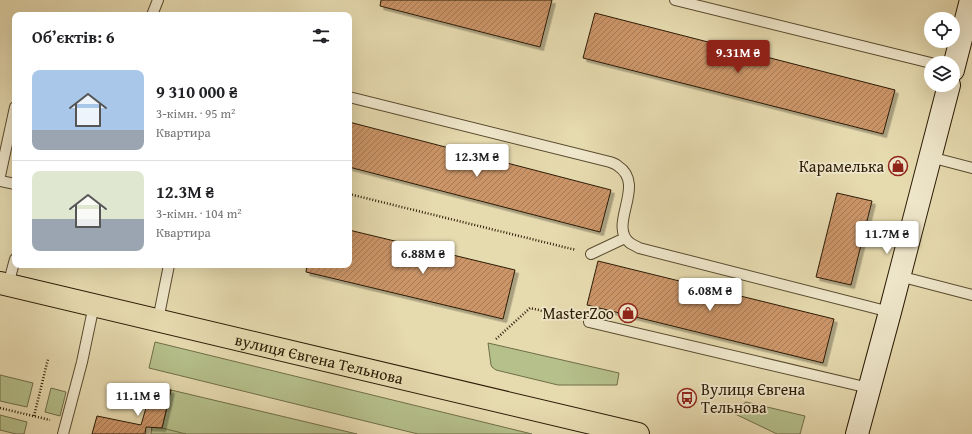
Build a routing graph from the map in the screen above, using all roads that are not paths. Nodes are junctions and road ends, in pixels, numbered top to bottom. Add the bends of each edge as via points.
1 (158, 0) edge
2 (675, 0) edge
3 (971, 0) edge
4 (153, 12) edge
5 (956, 56) edge
6 (924, 61) edge
7 (947, 92) edge
8 (352, 98) edge
9 (12, 121) edge
10 (930, 157) junction
11 (972, 168) edge
12 (0, 176) edge
13 (0, 181) edge
14 (12, 183) edge
15 (625, 238) junction
16 (591, 254) road end
17 (12, 266) edge
18 (169, 268) edge
19 (899, 276) junction
20 (4, 284) edge
21 (972, 295) edge
22 (94, 305) junction
23 (890, 312) junction
24 (158, 320) junction
25 (589, 322) road end
26 (869, 388) junction
27 (64, 429) edge
28 (638, 434) edge
29 (857, 434) edge

1 - 4 lane
2 - 6 lane
3 - 5 street
7 - 10 street
8 - 15 lane via 619,166 626,174 629,184 622,224
9 - 12 lane
10 - 11 lane
10 - 19 street
13 - 14 lane
15 - 16 lane
15 - 23 lane via 639,248
17 - 20 lane
18 - 24 lane
19 - 21 lane
19 - 23 street
20 - 22 main road, вулиця Євгена Тельнова
22 - 24 main road, вулиця Євгена Тельнова
22 - 27 lane
23 - 26 street
24 - 28 main road, вулиця Євгена Тельнова
25 - 26 lane
26 - 29 street

